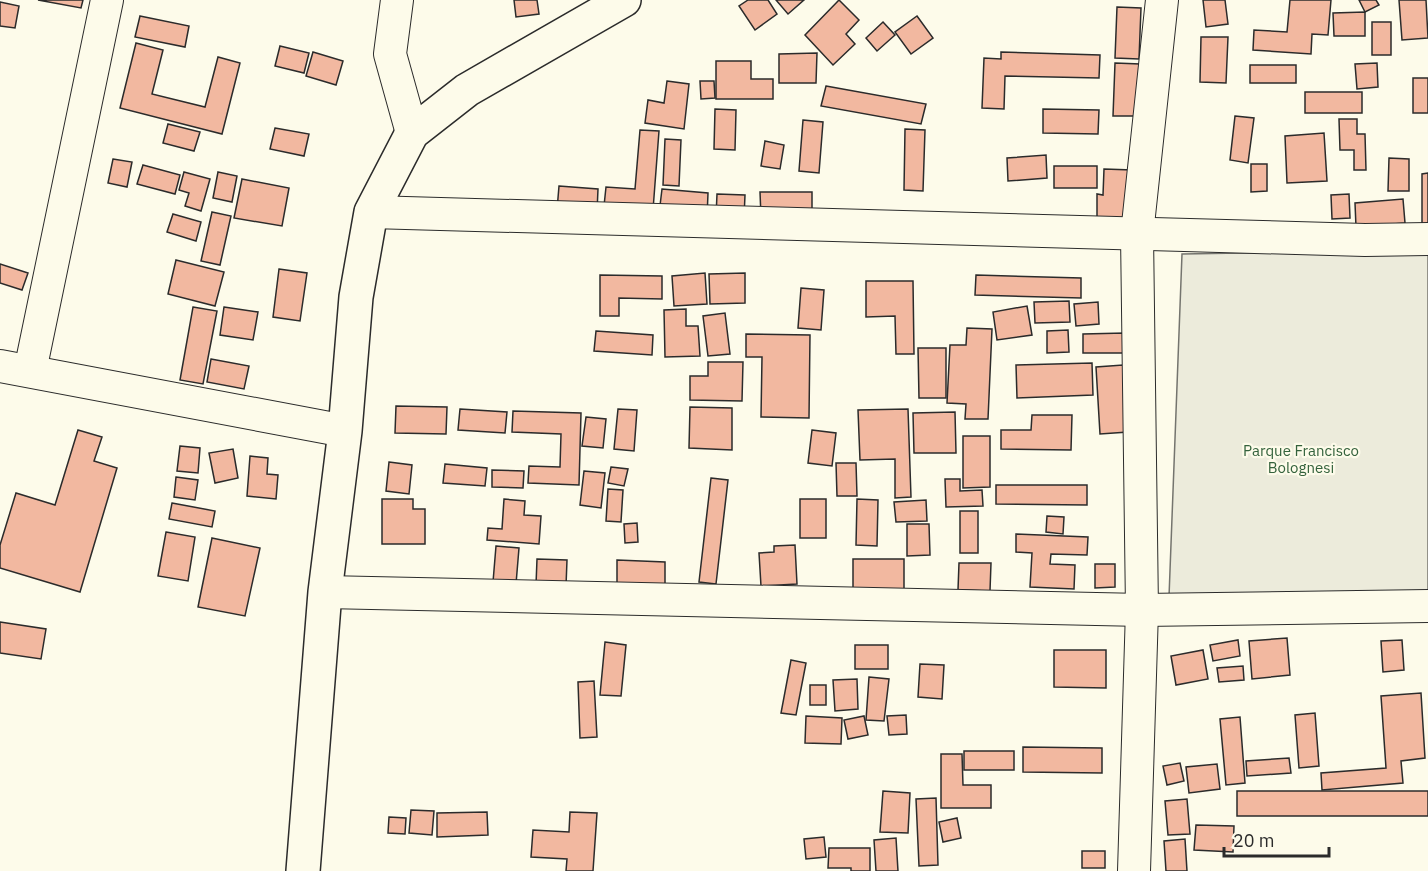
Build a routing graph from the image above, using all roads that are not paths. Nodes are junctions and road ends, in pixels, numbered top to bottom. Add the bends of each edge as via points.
1 (107, 0) edge
2 (398, 0) edge
3 (624, 0) edge
4 (1162, 0) edge
5 (412, 133) junction
6 (371, 212) junction
7 (1137, 234) junction
8 (1428, 239) edge
9 (0, 366) edge
10 (30, 371) junction
11 (345, 431) junction
12 (325, 592) junction
13 (1428, 606) edge
14 (1142, 610) junction
15 (303, 871) edge
16 (1134, 871) edge

1 - 10 street
2 - 5 street via 390,54
3 - 5 main road via 467,90
4 - 7 street
5 - 6 main road
6 - 7 street
6 - 11 main road via 356,297
7 - 8 street
7 - 14 street
9 - 10 street
10 - 11 street
11 - 12 main road
12 - 14 street
12 - 15 main road
13 - 14 street
14 - 16 street

